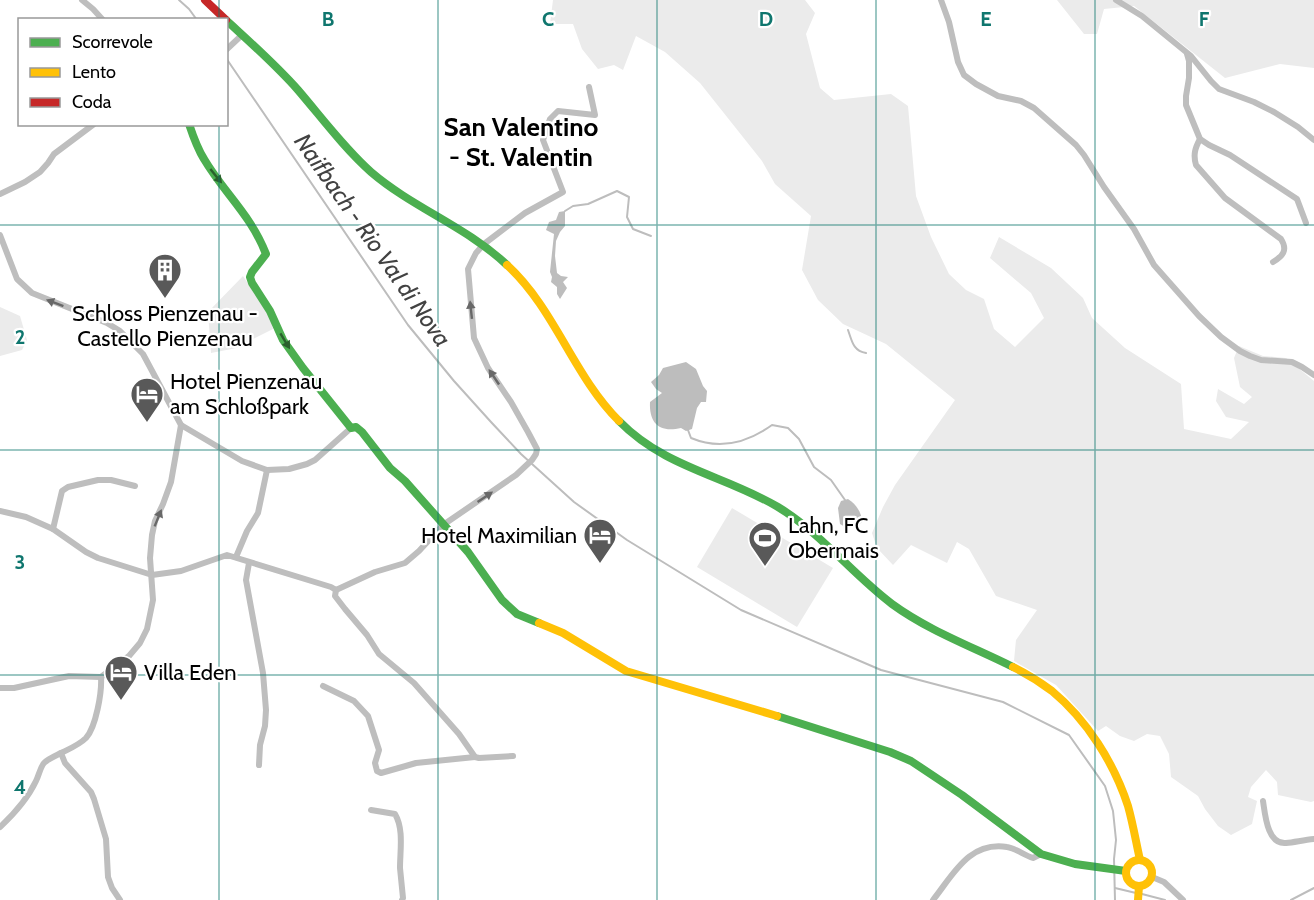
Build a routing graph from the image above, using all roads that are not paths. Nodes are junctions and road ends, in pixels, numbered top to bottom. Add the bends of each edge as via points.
1 (82, 0) edge
2 (205, 0) edge
3 (941, 0) edge
4 (1116, 0) edge
5 (102, 18) edge
6 (224, 18) edge
7 (228, 22) edge
8 (242, 35) junction
9 (228, 49) edge
10 (1187, 53) junction
11 (589, 87) dead end
12 (91, 126) edge
13 (190, 126) edge
14 (1200, 140) junction
15 (1314, 141) edge
16 (0, 194) edge
17 (1305, 222) dead end
18 (0, 235) edge
19 (484, 244) junction
20 (1273, 262) dead end
21 (1314, 375) edge
22 (181, 425) junction
23 (351, 428) junction
24 (267, 470) junction
25 (135, 486) dead end
26 (0, 511) edge
27 (443, 525) junction
28 (53, 529) junction
29 (236, 557) junction
30 (249, 563) junction
31 (152, 575) junction
32 (336, 590) junction
33 (101, 677) junction
34 (323, 686) dead end
35 (0, 688) edge
36 (61, 753) junction
37 (513, 756) dead end
38 (475, 757) junction
39 (259, 765) dead end
40 (1263, 801) dead end
41 (371, 810) dead end
42 (0, 827) edge
43 (1314, 838) edge
44 (1041, 854) junction
45 (1140, 860) junction
46 (1123, 871) junction
47 (1152, 877) junction
48 (1138, 894) edge
49 (120, 900) edge
50 (402, 900) edge
51 (933, 900) edge
52 (1183, 900) edge

1 - 5 street
2 - 6 main road
3 - 21 street via 964,75 998,96 1034,108 1076,145 1154,265 1199,316 1240,351 1261,360 1292,363
4 - 10 street
7 - 8 main road
8 - 9 street
8 - 19 main road via 281,71 364,166 397,192
10 - 14 street via 1186,105
10 - 15 street via 1219,88 1274,112
11 - 19 street via 595,116 558,111 550,119 543,140 563,192 525,213
12 - 16 street via 54,154 40,172
13 -> 23 main road via 198,151 250,218 264,245 266,254 252,272 252,283 283,340
14 - 17 street via 1297,199
14 - 20 street via 1194,158 1196,165 1225,198 1284,244 1284,253
22 -> 18 street via 143,354 107,323 32,293 17,279
27 -> 19 street via 526,467 537,449 474,338 468,269
19 - 45 main road via 531,290 607,411 640,440 685,466 762,498 814,534 891,603 1030,676 1051,691 1089,731 1116,774 1127,801
22 - 24 street via 242,461
31 -> 22 street via 152,535 171,482
23 - 24 street via 307,464
23 - 27 main road via 362,432
24 - 29 street via 258,513
25 - 28 street via 98,480 68,487 62,491
26 - 28 street
27 - 32 street via 405,563
27 - 44 main road via 517,614 563,633 626,671 911,760
28 - 31 street via 98,558
29 - 30 street
29 - 31 street via 227,555 181,571
30 - 32 street
30 - 39 street via 246,580 266,710
31 - 33 street via 153,600 147,629 129,656
32 - 38 street via 335,596 379,654 414,683
33 - 35 street via 69,676
33 - 36 street via 90,732
34 - 38 street via 354,701 368,716 379,750 375,763 381,773 416,763
36 - 42 street via 45,762 20,806
36 - 49 street via 94,799 106,839 108,877
37 - 38 street
40 - 43 street via 1267,828 1280,843
41 - 50 street via 395,814 399,819
44 - 46 main road
44 - 51 street via 1033,858 1001,846 974,852
45 - 46 main road
45 - 47 main road via 1150,866
46 - 48 main road
47 - 48 main road
47 - 52 street via 1164,882

